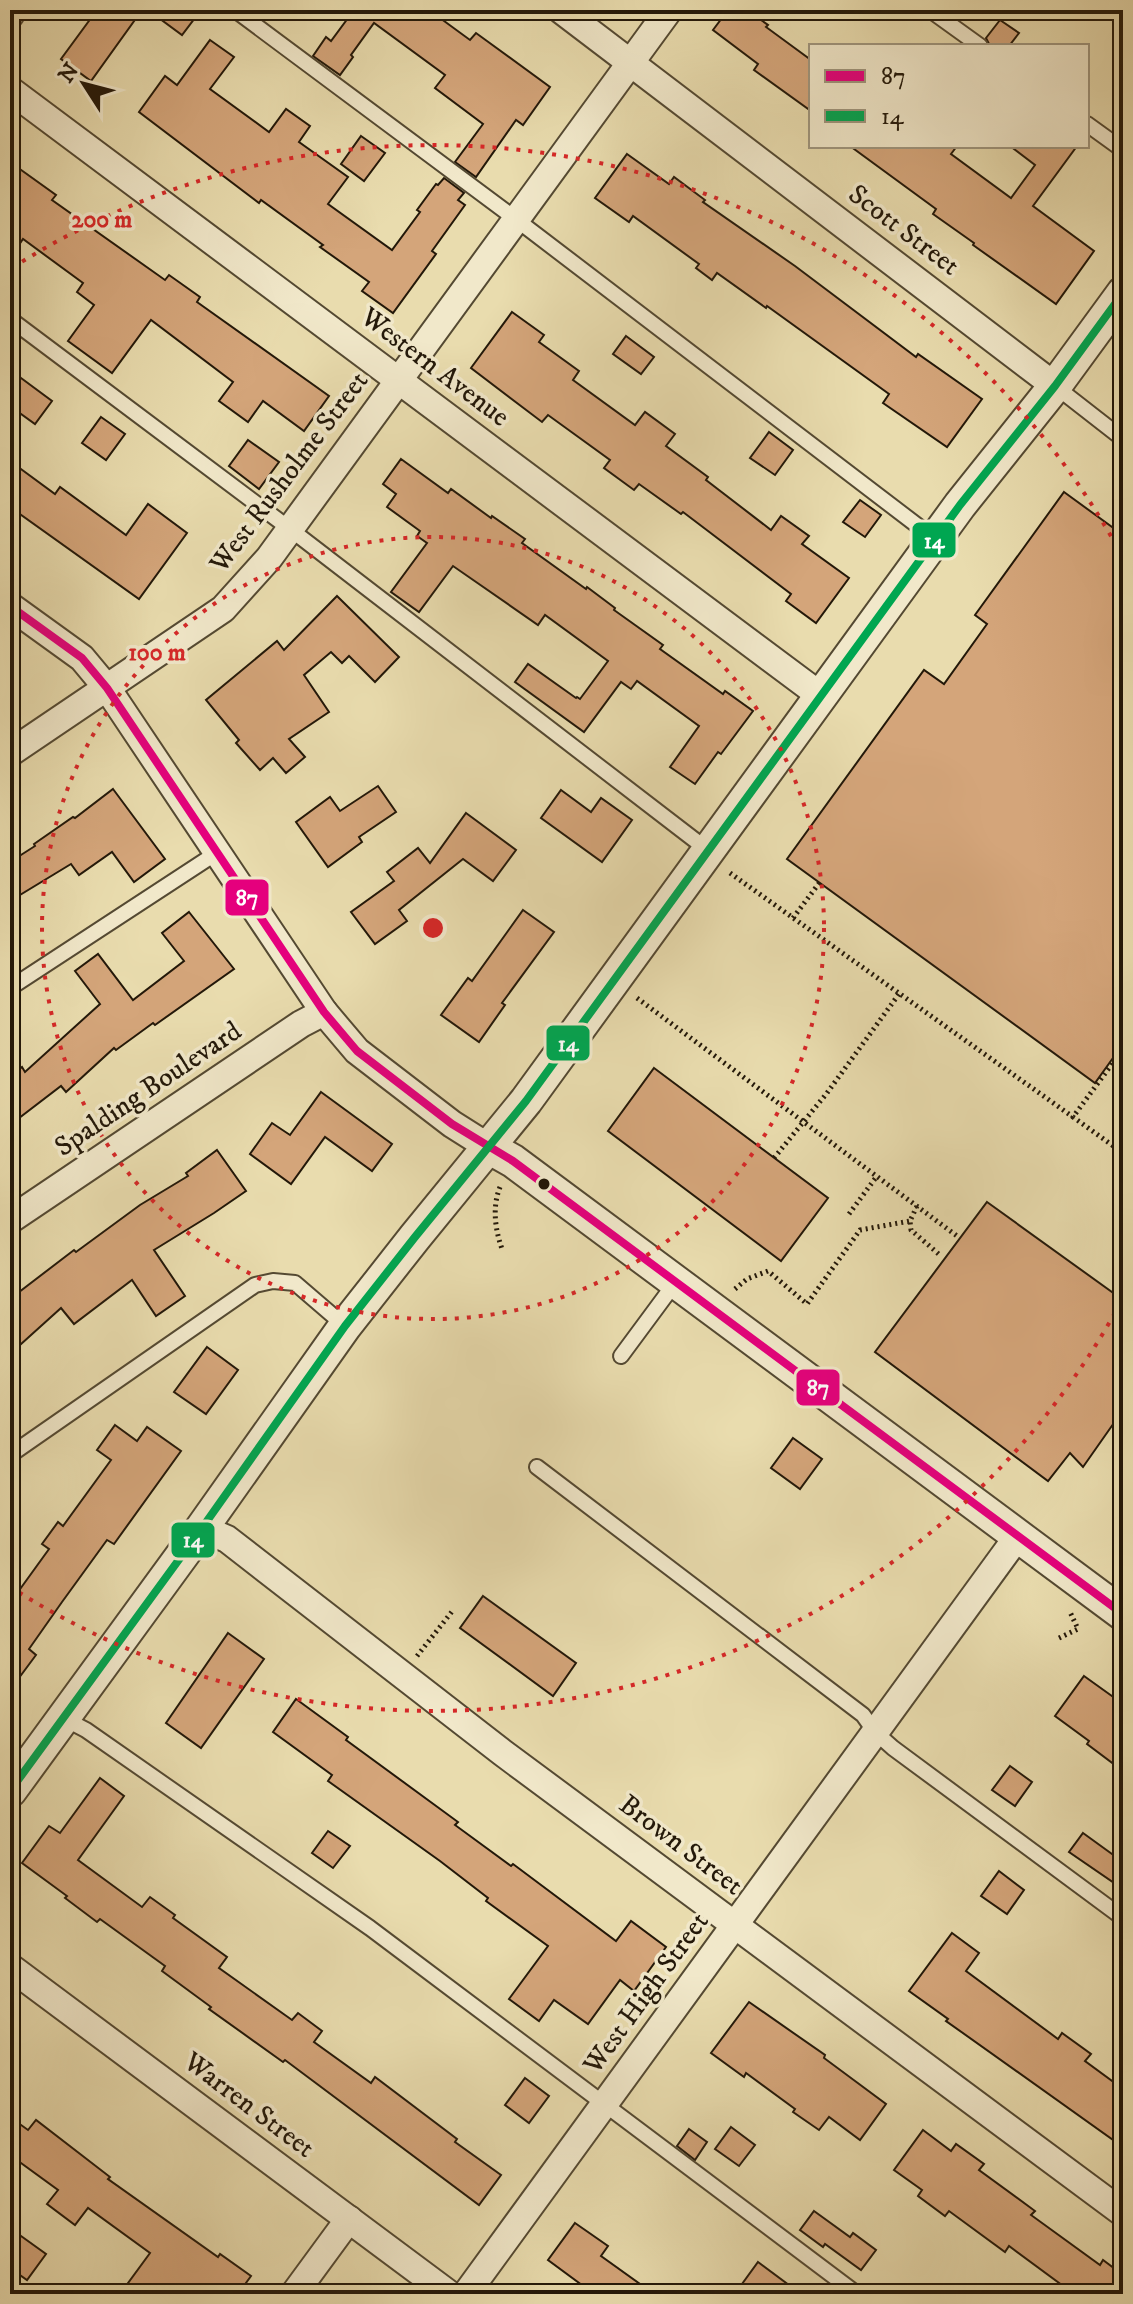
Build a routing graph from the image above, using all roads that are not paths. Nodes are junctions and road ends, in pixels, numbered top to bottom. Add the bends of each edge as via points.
1 (235, 10) edge
2 (561, 10) edge
3 (669, 10) edge
4 (930, 10) edge
5 (977, 44) edge
6 (631, 62) junction
7 (10, 90) edge
8 (1089, 125) edge
9 (1123, 150) edge
10 (517, 220) junction
11 (1123, 293) edge
12 (10, 319) edge
13 (400, 380) junction
14 (1055, 386) junction
15 (1123, 438) edge
16 (290, 529) junction
17 (935, 539) junction
18 (10, 606) edge
19 (107, 688) junction
20 (821, 696) junction
21 (10, 753) edge
22 (218, 852) junction
23 (719, 862) junction
24 (10, 988) edge
25 (324, 1012) junction
26 (490, 1148) junction
27 (10, 1220) edge
28 (675, 1283) junction
29 (345, 1326) junction
30 (621, 1356) dead end
31 (10, 1455) edge
32 (537, 1467) dead end
33 (202, 1528) junction
34 (1018, 1536) junction
35 (1123, 1614) edge
36 (63, 1718) junction
37 (875, 1732) junction
38 (10, 1791) edge
39 (1123, 1918) edge
40 (735, 1925) junction
41 (10, 1967) edge
42 (604, 2104) junction
43 (1123, 2213) edge
44 (349, 2219) junction
45 (294, 2294) edge
46 (449, 2294) edge
47 (466, 2294) edge
48 (857, 2294) edge

1 - 10 lane
2 - 6 street, Scott Street
3 - 6 street, West Rusholme Street
4 - 5 lane
6 - 10 street, West Rusholme Street
6 - 14 street, Scott Street
7 - 13 street, Western Avenue
8 - 9 lane
10 - 13 street, West Rusholme Street
10 - 17 lane
11 - 14 street
12 - 16 lane
13 - 16 street, West Rusholme Street
13 - 20 street, Western Avenue
14 - 15 lane
14 - 17 street
16 - 19 street, West Rusholme Street via 223,609
16 - 23 lane
17 - 20 street
18 - 19 street via 82,658
19 - 21 street, West Rusholme Street
19 - 22 street
20 - 23 street
22 - 24 lane
22 - 25 street
23 - 26 street
25 - 26 street via 357,1051
25 - 27 street, Spalding Boulevard
26 - 28 street
26 - 29 street
28 - 30 lane
28 - 34 street
29 - 31 lane via 295,1283 255,1285
29 - 33 street
32 - 37 lane via 863,1715
33 - 36 street
33 - 40 street, Brown Street via 227,1539
34 - 35 street
34 - 37 street, West High Street
36 - 38 street
36 - 42 lane via 370,1928
37 - 39 lane
37 - 40 street, West High Street
40 - 42 street, West High Street
40 - 43 street, Brown Street
41 - 44 street, Warren Street
42 - 47 street, West High Street
42 - 48 lane
44 - 45 street
44 - 46 street, Warren Street

